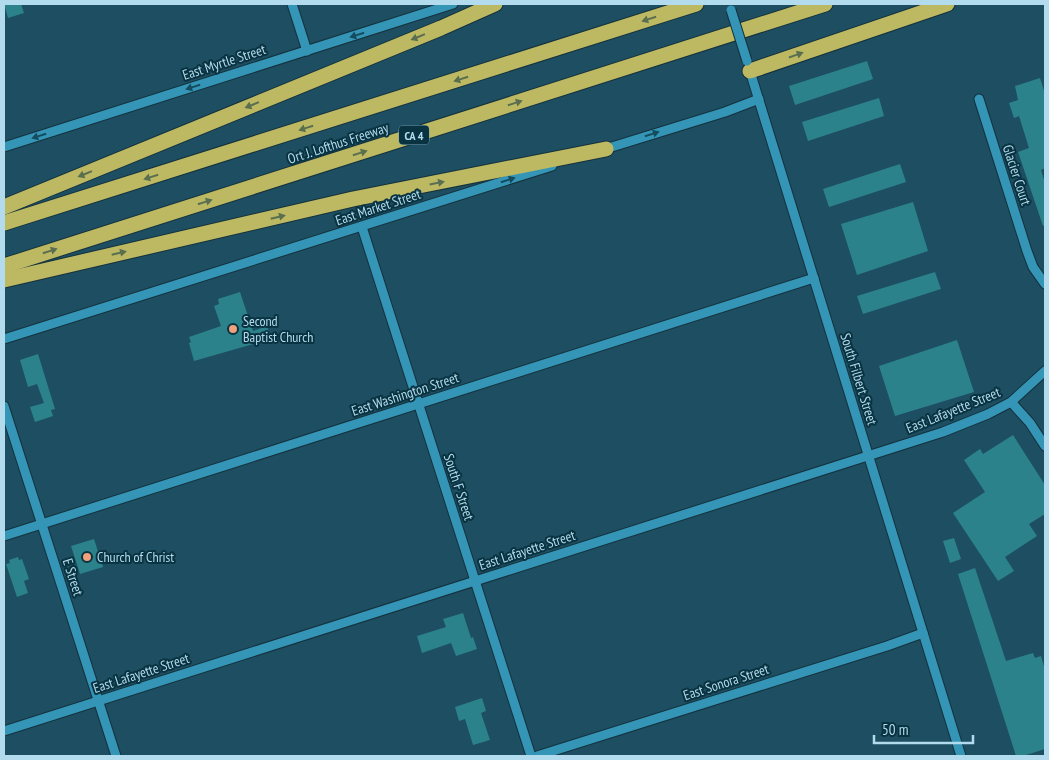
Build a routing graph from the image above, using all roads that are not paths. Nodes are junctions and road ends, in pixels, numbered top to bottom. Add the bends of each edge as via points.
1 (292, 4) edge
2 (453, 4) edge
3 (495, 4) edge
4 (696, 4) edge
5 (825, 4) edge
6 (947, 4) edge
7 (730, 7) edge
8 (307, 51) junction
9 (748, 66) junction
10 (759, 99) junction
11 (979, 99) dead end
12 (4, 147) edge
13 (606, 149) junction
14 (4, 207) edge
15 (4, 223) edge
16 (362, 227) junction
17 (4, 266) edge
18 (814, 278) junction
19 (4, 280) edge
20 (1045, 284) edge
21 (4, 339) edge
22 (1045, 371) edge
23 (1010, 402) junction
24 (418, 404) junction
25 (4, 406) edge
26 (1045, 446) edge
27 (869, 456) junction
28 (41, 524) junction
29 (4, 536) edge
30 (475, 581) junction
31 (923, 633) junction
32 (98, 701) junction
33 (4, 731) edge
34 (116, 756) edge
35 (531, 756) edge
36 (537, 756) edge
37 (961, 756) edge

1 - 8 street
2 -> 8 street, East Myrtle Street
3 -> 14 highway
4 -> 15 highway, Ort J. Lofthus Freeway
17 -> 5 highway, Ort J. Lofthus Freeway / CA 4
9 -> 6 highway
7 - 9 street, South Filbert Street, bridge
8 -> 12 street, East Myrtle Street
9 - 10 street, South Filbert Street
13 -> 10 street, East Market Street
10 - 18 street, South Filbert Street
11 - 20 street, Glacier Court via 1027,251
16 -> 13 street, East Market Street
19 -> 13 highway via 353,200
16 - 21 street, East Market Street
16 - 24 street, South F Street
18 - 24 street, East Washington Street
18 - 27 street, South Filbert Street
22 - 23 street, East Lafayette Street
23 - 26 street via 1030,423
23 - 27 street, East Lafayette Street via 943,432
24 - 28 street, East Washington Street
24 - 30 street, South F Street
25 - 28 street, E Street
27 - 30 street, East Lafayette Street
27 - 31 street, South Filbert Street
28 - 29 street, East Washington Street
28 - 32 street, E Street
30 - 32 street, East Lafayette Street
30 - 35 street, South F Street
31 - 36 street, East Sonora Street
31 - 37 street, South Filbert Street
32 - 33 street, East Lafayette Street
32 - 34 street, E Street

